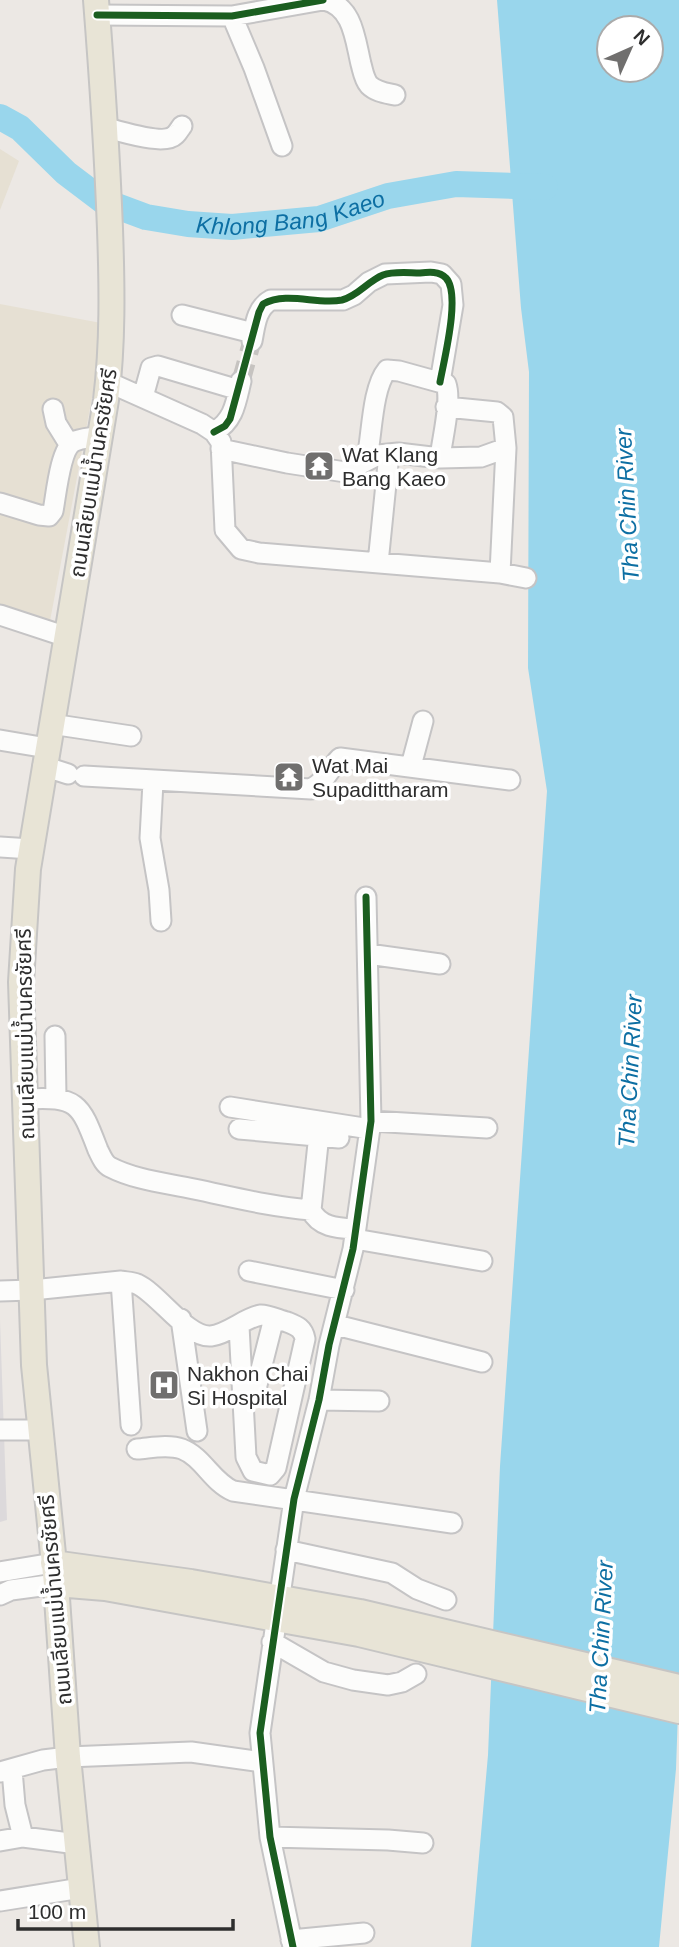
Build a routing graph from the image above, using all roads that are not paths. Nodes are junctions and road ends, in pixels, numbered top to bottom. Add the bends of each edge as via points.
1 (323, 0) edge
2 (97, 8) edge
3 (232, 16) junction
4 (395, 94) dead end
5 (182, 125) dead end
6 (107, 139) junction
7 (282, 146) dead end
8 (182, 315) dead end
9 (108, 382) junction
10 (440, 382) junction
11 (143, 397) junction
12 (446, 407) junction
13 (53, 409) dead end
14 (100, 436) junction
15 (218, 440) junction
16 (69, 444) junction
17 (506, 448) junction
18 (389, 454) junction
19 (368, 458) junction
20 (440, 458) junction
21 (0, 503) edge
22 (379, 563) junction
23 (500, 573) junction
24 (526, 578) dead end
25 (0, 615) edge
26 (67, 637) junction
27 (423, 721) dead end
28 (131, 736) dead end
29 (0, 740) edge
30 (47, 746) junction
31 (411, 766) junction
32 (510, 780) dead end
33 (153, 782) junction
34 (0, 846) edge
35 (31, 849) junction
36 (366, 897) dead end
37 (161, 921) dead end
38 (368, 954) junction
39 (440, 964) dead end
40 (55, 1036) dead end
41 (57, 1097) junction
42 (25, 1099) junction
43 (230, 1107) dead end
44 (487, 1128) dead end
45 (239, 1129) dead end
46 (369, 1131) junction
47 (319, 1134) junction
48 (311, 1210) junction
49 (355, 1234) junction
50 (482, 1261) dead end
51 (249, 1271) dead end
52 (121, 1281) junction
53 (32, 1290) junction
54 (344, 1290) junction
55 (0, 1291) edge
56 (274, 1318) junction
57 (181, 1319) junction
58 (336, 1325) junction
59 (239, 1326) junction
60 (481, 1362) dead end
61 (319, 1400) junction
62 (379, 1401) dead end
63 (243, 1405) junction
64 (131, 1425) dead end
65 (0, 1430) edge
66 (40, 1430) junction
67 (197, 1431) dead end
68 (137, 1449) dead end
69 (294, 1499) junction
70 (452, 1523) dead end
71 (286, 1550) junction
72 (0, 1572) edge
73 (55, 1573) junction
74 (0, 1595) edge
75 (446, 1600) dead end
76 (275, 1619) junction
77 (360, 1623) junction
78 (416, 1674) dead end
79 (679, 1687) edge
80 (679, 1712) edge
81 (68, 1757) junction
82 (262, 1762) junction
83 (6, 1771) edge
84 (23, 1837) junction
85 (270, 1837) junction
86 (0, 1841) edge
87 (423, 1843) dead end
88 (77, 1844) junction
89 (81, 1888) junction
90 (0, 1901) edge
91 (364, 1933) dead end
92 (292, 1944) edge
93 (88, 1947) edge

1 - 3 street
1 - 4 street via 335,2 350,20 368,84
2 - 3 street
2 - 6 main road, ถนนเลียบแม่น้ำนครชัยศรี
3 - 7 street
5 - 6 street via 168,139
6 - 9 main road, ถนนเลียบแม่น้ำนครชัยศรี via 112,322
8 - 10 street via 253,337 259,312 271,300 343,300 385,274 442,274 450,284 453,305
9 - 11 street
9 - 14 main road, ถนนเลียบแม่น้ำนครชัยศรี
10 - 12 street via 446,384
10 - 19 street via 400,371 387,370 382,375
11 - 15 street via 202,424
11 - 15 street via 151,368 158,366 240,386
12 - 17 street via 503,416
12 - 20 street
13 - 16 street via 55,424
14 - 16 street
14 - 26 main road, ถนนเลียบแม่น้ำนครชัยศรี
15 - 19 street via 287,463 345,471
15 - 22 street via 225,530 241,549
16 - 21 street via 49,516
17 - 20 street via 481,457
17 - 23 street
18 - 19 street
18 - 20 street
18 - 22 street
22 - 23 street
23 - 24 street
25 - 26 street
26 - 30 main road, ถนนเลียบแม่น้ำนครชัยศรี
27 - 31 street
28 - 30 street
29 - 30 street
30 - 33 street via 76,775
30 - 35 main road, ถนนเลียบแม่น้ำนครชัยศรี
31 - 32 street
31 - 33 street via 340,758 325,780 312,789 298,790
33 - 37 street via 150,838
34 - 35 street
35 - 42 main road, ถนนเลียบแม่น้ำนครชัยศรี via 21,982
36 - 38 street
38 - 39 street
38 - 46 street
40 - 41 street
41 - 42 street
41 - 48 street via 87,1118 107,1166 278,1208
42 - 53 main road, ถนนเลียบแม่น้ำนครชัยศรี
43 - 46 street
44 - 46 street
45 - 47 street
46 - 47 street
46 - 49 street
47 - 48 street
48 - 49 street via 315,1218
49 - 50 street
49 - 54 street
51 - 54 street
52 - 53 street
52 - 57 street via 141,1286
52 - 64 street
53 - 55 street
53 - 66 main road, ถนนเลียบแม่น้ำนครชัยศรี
54 - 58 street
56 - 59 street via 255,1317
56 - 63 street via 257,1385
56 - 63 street via 297,1326 304,1339 276,1468 270,1475 258,1474 249,1466
57 - 59 street via 194,1332 210,1336
57 - 67 street
58 - 60 street
58 - 61 street
59 - 63 street
61 - 62 street
61 - 69 street
65 - 66 street
66 - 73 main road, ถนนเลียบแม่น้ำนครชัยศรี
68 - 69 street via 181,1448 233,1491
69 - 70 street
69 - 71 street
71 - 75 street via 392,1573
71 - 76 street
72 - 73 street
73 - 74 street
73 - 76 main road via 105,1588
73 - 81 main road, ถนนเลียบแม่น้ำนครชัยศรี
76 - 77 main road
76 - 78 street via 324,1672 388,1685
76 - 82 street via 261,1722
77 - 79 main road
77 - 80 main road
81 - 82 street via 191,1752
81 - 83 street
81 - 88 main road, ถนนเลียบแม่น้ำนครชัยศรี
82 - 85 street
83 - 84 street
84 - 86 street
84 - 88 street
85 - 87 street
85 - 92 street
88 - 89 main road, ถนนเลียบแม่น้ำนครชัยศรี
89 - 90 street
89 - 93 main road, ถนนเลียบแม่น้ำนครชัยศรี
91 - 92 street

